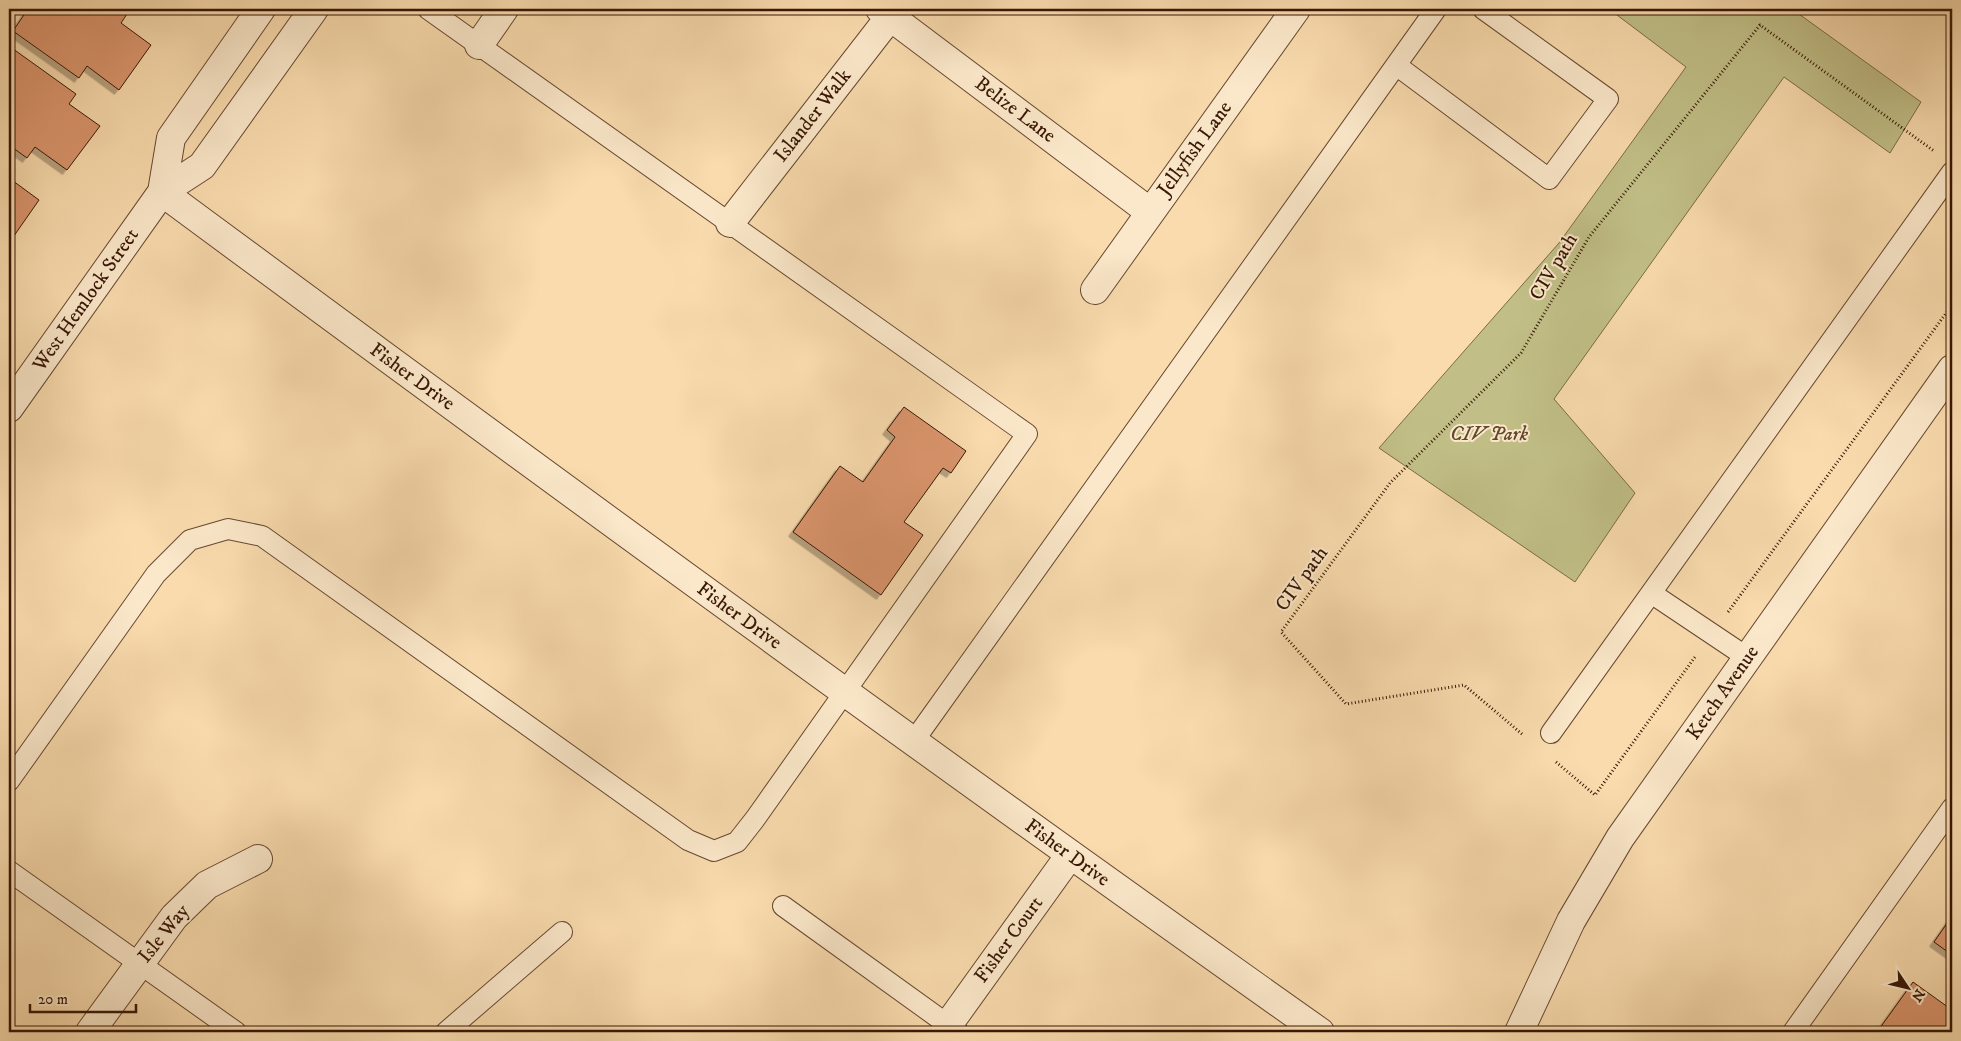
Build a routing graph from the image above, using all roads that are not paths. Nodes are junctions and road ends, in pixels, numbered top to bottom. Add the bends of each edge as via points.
1 (261, 9) edge
2 (314, 9) edge
3 (428, 9) edge
4 (504, 9) edge
5 (1296, 9) edge
6 (1436, 9) edge
7 (1483, 9) edge
8 (889, 11) edge
9 (479, 45) junction
10 (1396, 66) junction
11 (1952, 172) edge
12 (162, 192) junction
13 (1150, 212) junction
14 (730, 224) junction
15 (1095, 290) dead end
16 (1952, 369) edge
17 (9, 408) edge
18 (1651, 593) junction
19 (1748, 658) junction
20 (844, 692) junction
21 (1551, 733) dead end
22 (913, 742) junction
23 (9, 781) edge
24 (1952, 808) edge
25 (1070, 855) junction
26 (258, 859) dead end
27 (9, 871) edge
28 (783, 906) dead end
29 (562, 932) dead end
30 (139, 964) junction
31 (953, 1029) edge
32 (90, 1032) edge
33 (236, 1032) edge
34 (446, 1032) edge
35 (1320, 1032) edge
36 (1519, 1032) edge
37 (1793, 1032) edge

1 - 12 street, West Hemlock Street via 171,138
2 - 12 street, West Hemlock Street via 202,166
3 - 9 lane
4 - 9 street
5 - 13 street, Jellyfish Lane
6 - 10 lane
7 - 10 lane via 1608,99 1550,180
8 - 13 street, Belize Lane
8 - 14 street, Islander Walk
9 - 14 lane
10 - 22 lane
11 - 18 lane
12 - 17 street, West Hemlock Street
12 - 20 street, Fisher Drive
13 - 15 street, Jellyfish Lane
14 - 20 lane via 1027,434
16 - 19 street, Ketch Avenue
18 - 19 lane
18 - 21 lane
19 - 36 street, Ketch Avenue via 1620,838 1571,921
20 - 22 street, Fisher Drive
20 - 23 lane via 737,842 714,851 688,840 262,536 228,529 190,540 156,574
22 - 25 street, Fisher Drive
24 - 37 lane
25 - 31 street, Fisher Court
25 - 35 street, Fisher Drive
26 - 30 street, Isle Way via 207,885 174,917
27 - 30 lane
28 - 31 lane
29 - 34 lane
30 - 32 street, Isle Way
30 - 33 lane

